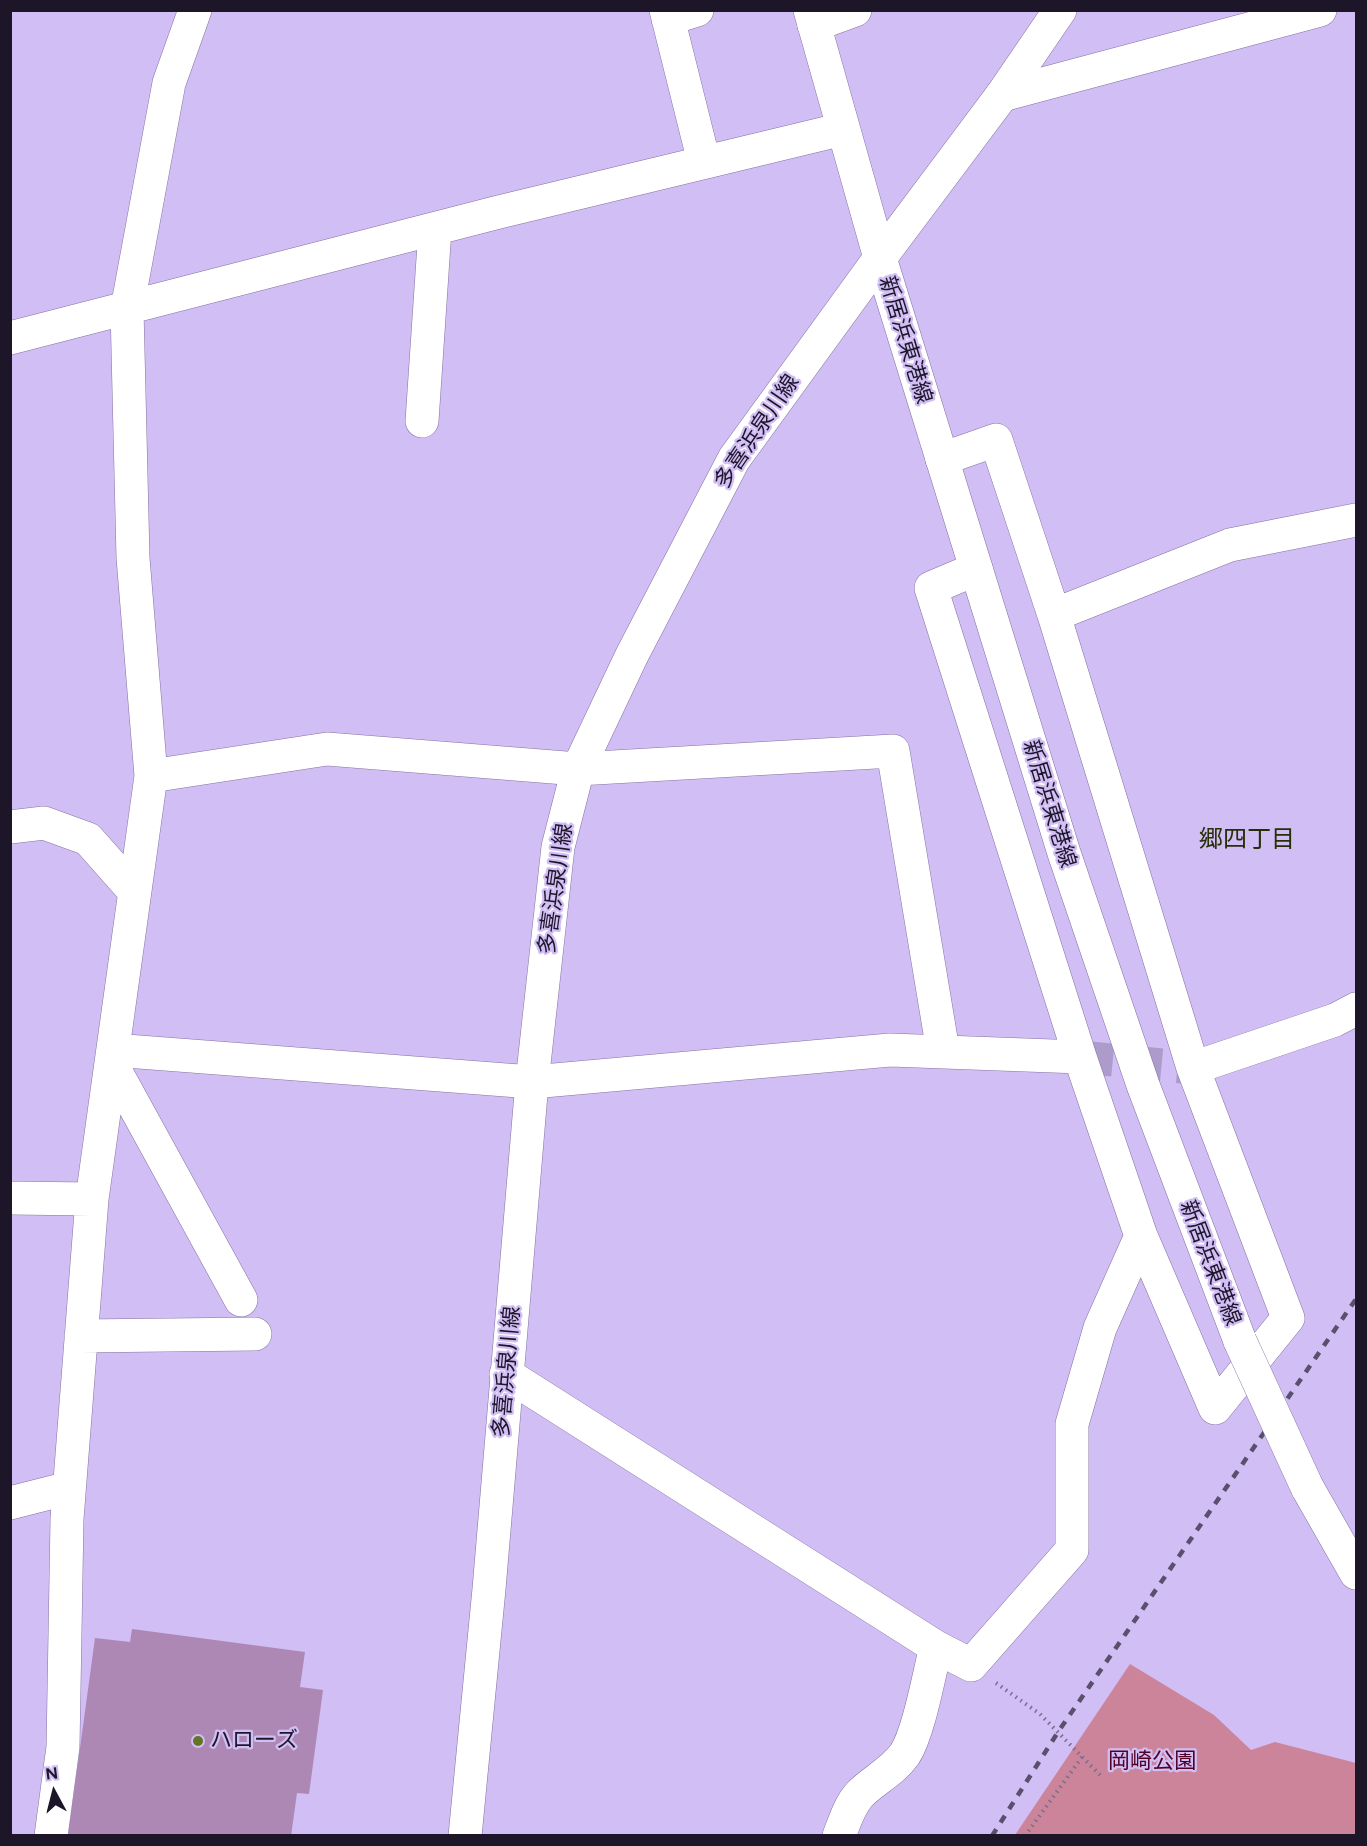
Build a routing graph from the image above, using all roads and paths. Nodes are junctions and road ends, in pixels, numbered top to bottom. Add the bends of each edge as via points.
1 (195, 10) edge
2 (855, 10) edge
3 (1060, 10) edge
4 (1320, 10) edge
5 (677, 13) edge
6 (812, 18) edge
7 (1002, 95) junction
8 (843, 129) junction
9 (704, 162) junction
10 (435, 229) junction
11 (880, 258) junction
12 (127, 309) junction
13 (10, 338) edge
14 (422, 421) dead end
15 (942, 459) junction
16 (1356, 520) edge
17 (976, 569) junction
18 (1054, 615) junction
19 (578, 769) junction
20 (151, 776) junction
21 (10, 827) edge
22 (135, 891) junction
23 (1356, 1009) edge
24 (943, 1051) junction
25 (112, 1056) junction
26 (1080, 1057) junction
27 (1192, 1068) junction
28 (532, 1082) junction
29 (10, 1198) edge
30 (92, 1199) junction
31 (1141, 1236) junction
32 (241, 1300) dead end
33 (255, 1334) dead end
34 (81, 1336) junction
35 (506, 1374) junction
36 (69, 1488) junction
37 (10, 1503) edge
38 (1356, 1573) edge
39 (936, 1647) junction
40 (971, 1665) junction
41 (1082, 1757) junction
42 (1100, 1775) dead end
43 (51, 1836) edge
44 (465, 1836) edge
45 (839, 1836) edge
46 (1025, 1836) edge

1 - 12 street via 169,83
2 - 6 street
3 - 7 street, 多喜浜泉川線
4 - 7 street
5 - 9 street
6 - 8 street, 新居浜東港線
7 - 11 street, 多喜浜泉川線
8 - 9 street
8 - 11 street, 新居浜東港線
9 - 10 street
10 - 12 street
10 - 14 street
11 - 15 street, 新居浜東港線
11 - 19 street, 多喜浜泉川線 via 734,459 632,655
12 - 13 street
12 - 20 street via 133,558
15 - 17 street, 新居浜東港線
15 - 18 street via 996,441
16 - 18 street via 1230,545
17 - 26 street via 931,588
17 - 38 street, 新居浜東港線, bridge via 1064,853 1124,1030 1240,1341 1306,1487
18 - 27 street
19 - 20 street via 327,749
19 - 24 street via 893,751
19 - 28 street, 多喜浜泉川線 via 558,847
20 - 22 street
21 - 22 street via 44,823 88,839
22 - 25 street
23 - 27 street via 1335,1020
24 - 26 street
24 - 28 street via 890,1050
25 - 28 street
25 - 30 street
25 - 32 street
26 - 31 street
27 - 31 street via 1287,1318 1215,1408
28 - 35 street, 多喜浜泉川線
29 - 30 street
30 - 34 street
31 - 40 street via 1100,1328 1072,1424 1072,1550
33 - 34 street
34 - 36 street
35 - 39 street
35 - 44 street, 多喜浜泉川線
36 - 37 street
36 - 43 street via 63,1747
39 - 40 street
39 - 45 street via 905,1754 858,1796
40 - 41 path via 1040,1714
41 - 42 path
41 - 46 path

